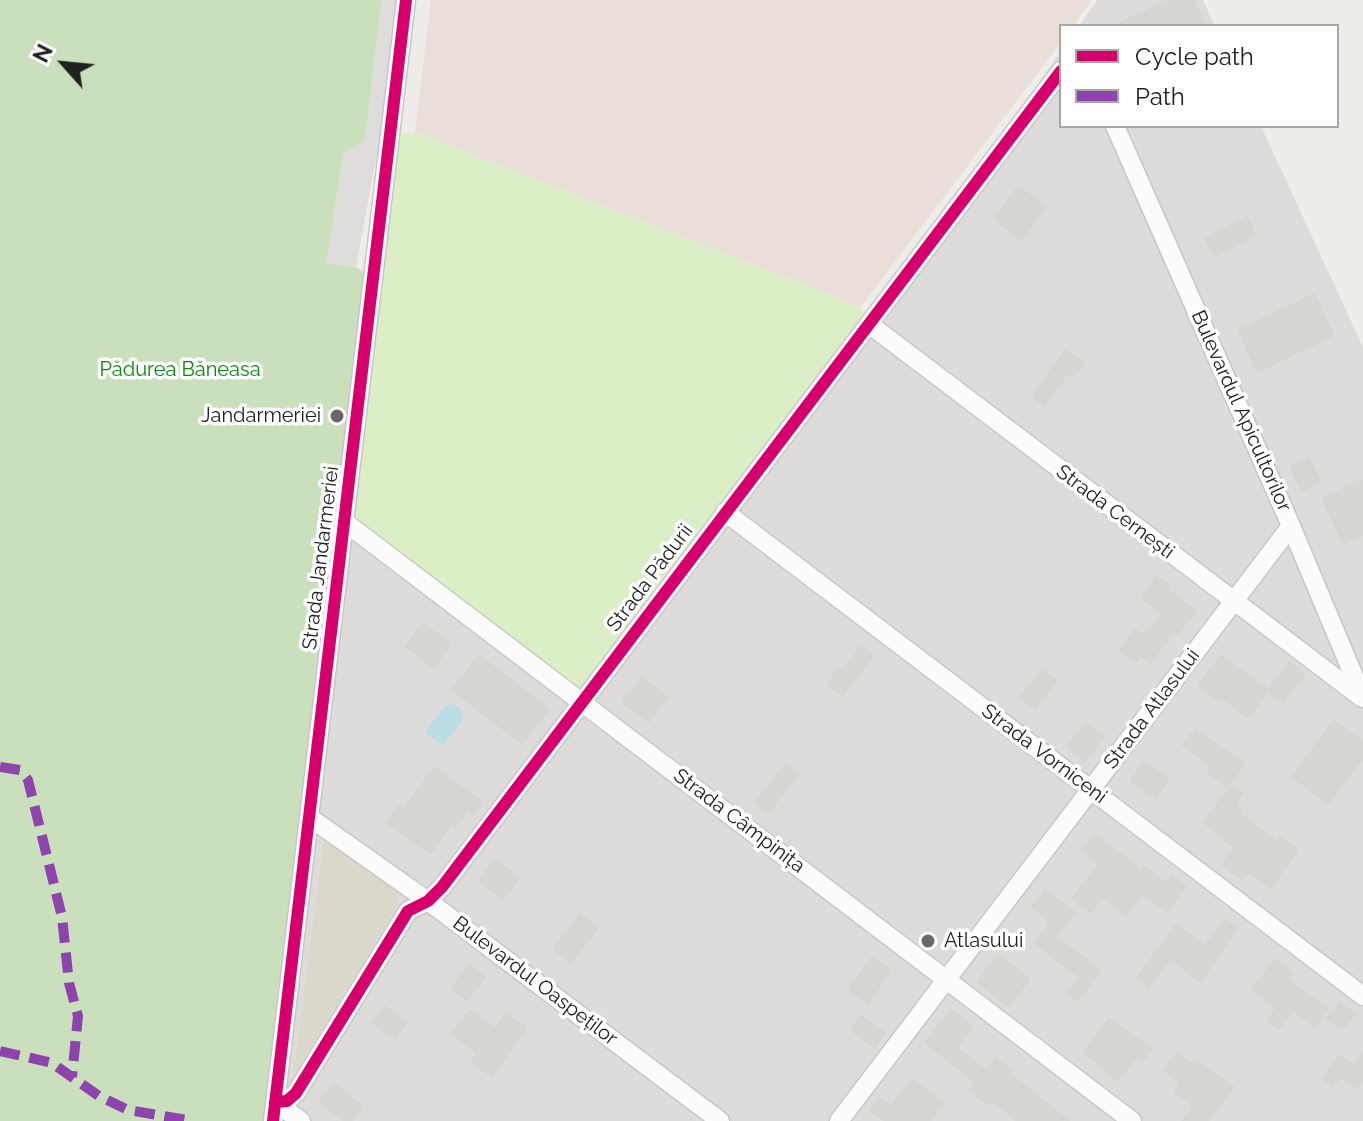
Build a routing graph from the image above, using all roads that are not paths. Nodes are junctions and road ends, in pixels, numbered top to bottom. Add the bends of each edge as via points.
1 (406, 0) edge
2 (1059, 74) edge
3 (1116, 128) edge
4 (869, 324) junction
5 (725, 512) junction
6 (346, 523) junction
7 (1291, 526) junction
8 (1234, 601) junction
9 (1363, 698) edge
10 (581, 702) junction
11 (1091, 789) junction
12 (309, 817) junction
13 (428, 901) junction
14 (947, 979) junction
15 (1363, 996) edge
16 (275, 1102) junction
17 (273, 1121) edge
18 (301, 1121) edge
19 (720, 1121) edge
20 (839, 1121) edge
21 (1132, 1121) edge

1 - 6 street, Strada Jandarmeriei
2 - 4 street, Strada Pădurii
3 - 7 street, Bulevardul Apicultorilor
4 - 5 street, Strada Pădurii
4 - 8 street, Strada Cernești
5 - 10 street, Strada Pădurii
5 - 11 street, Strada Vorniceni
6 - 10 street, Strada Câmpinița
6 - 12 street, Strada Jandarmeriei
7 - 8 street, Strada Atlasului
7 - 9 street, Bulevardul Apicultorilor
8 - 9 street, Strada Cernești
8 - 11 street, Strada Atlasului
10 - 13 street, Strada Pădurii
10 - 14 street, Strada Câmpinița
11 - 14 street, Strada Atlasului
11 - 15 street, Strada Vorniceni
12 - 13 street, Bulevardul Oaspeților
12 - 16 street, Strada Jandarmeriei
13 - 16 street, Strada Pădurii via 408,911 292,1098
13 - 19 street, Bulevardul Oaspeților
14 - 20 street, Strada Atlasului
14 - 21 street, Strada Câmpinița
16 - 17 street, Strada Jandarmeriei
16 - 18 street

